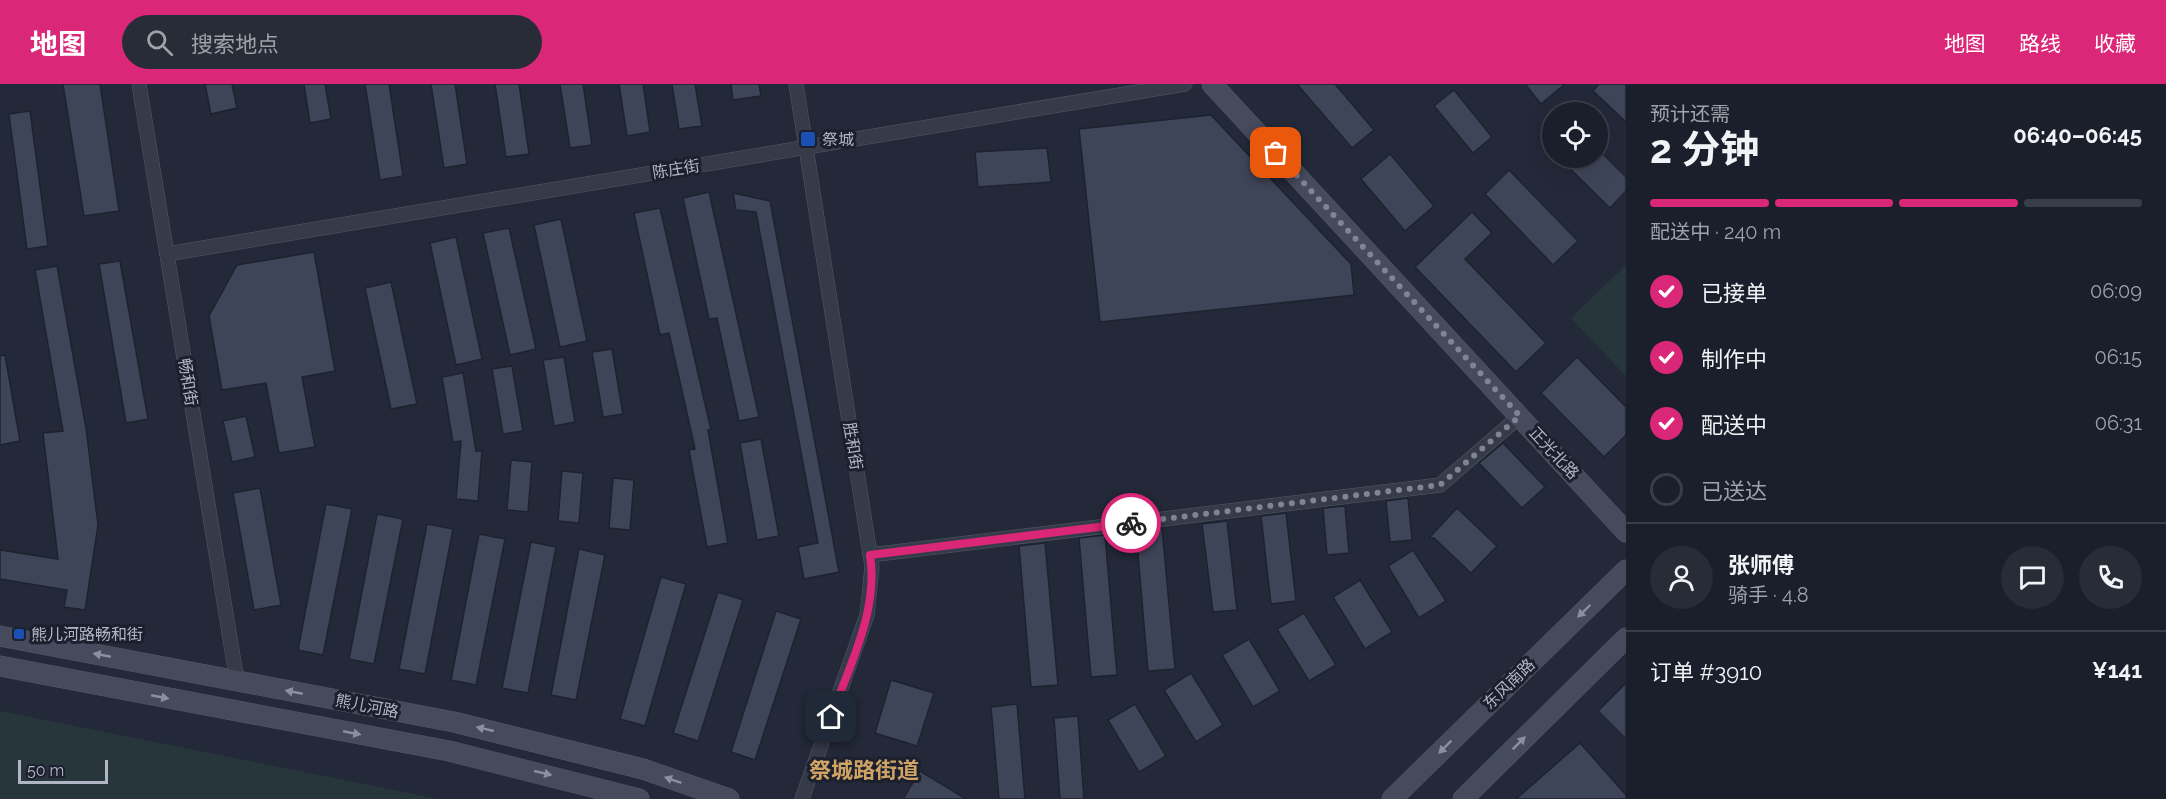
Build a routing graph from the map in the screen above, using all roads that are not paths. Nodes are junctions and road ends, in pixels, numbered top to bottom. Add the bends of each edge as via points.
1 (139, 84) edge
2 (796, 84) edge
3 (1185, 84) edge
4 (1212, 84) edge
5 (806, 147) junction
6 (166, 254) junction
7 (1520, 416) junction
8 (1626, 532) edge
9 (870, 555) junction
10 (1626, 570) edge
11 (0, 636) edge
12 (1626, 638) edge
13 (0, 666) edge
14 (237, 681) junction
15 (639, 799) edge
16 (729, 799) edge
17 (802, 799) edge
18 (1392, 799) edge
19 (1463, 799) edge

1 - 6 street, 畅和街
2 - 5 street, 胜和街
3 - 5 street, 陈庄街
4 - 7 street, 正光北路
5 - 6 street, 陈庄街
5 - 9 street, 胜和街
6 - 14 street, 畅和街
7 - 8 street, 正光北路
7 - 9 street via 1440,485
9 - 17 street, 胜和街 via 867,615
10 -> 18 street, 东风南路
14 -> 11 street, 熊儿河路
19 -> 12 street
13 -> 15 street, 熊儿河路 via 449,751
16 -> 14 street, 熊儿河路 via 643,769 550,745 454,722

